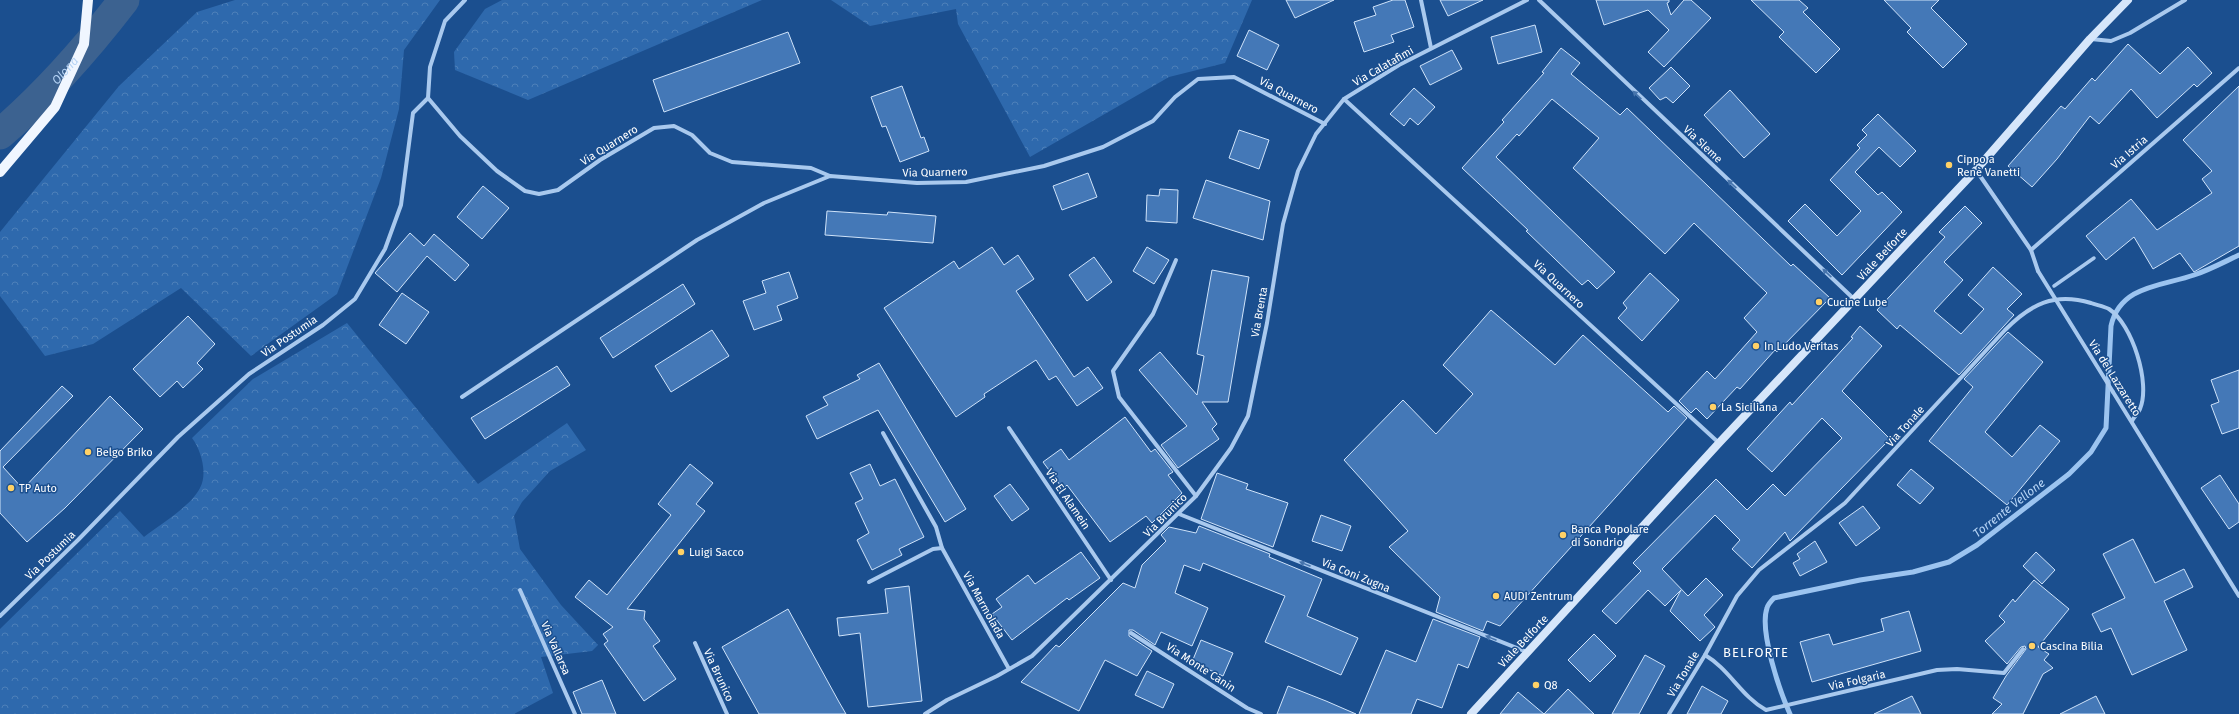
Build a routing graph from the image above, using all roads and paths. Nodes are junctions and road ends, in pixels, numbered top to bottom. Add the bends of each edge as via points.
1 (88, 0) edge
2 (465, 0) edge
3 (1421, 0) edge
4 (1527, 0) edge
5 (1539, 0) edge
6 (2128, 0) edge
7 (2185, 0) edge
8 (2090, 39) junction
9 (1431, 48) junction
10 (2239, 68) edge
11 (428, 98) junction
12 (1344, 99) junction
13 (1325, 124) junction
14 (1976, 170) junction
15 (0, 172) edge
16 (830, 176) junction
17 (2031, 250) junction
18 (2094, 258) dead end
19 (1176, 260) dead end
20 (2054, 286) dead end
21 (1855, 300) junction
22 (462, 397) dead end
23 (2132, 421) junction
24 (1009, 428) dead end
25 (883, 433) dead end
26 (1719, 443) junction
27 (1196, 496) junction
28 (1179, 514) junction
29 (942, 548) junction
30 (1111, 580) junction
31 (869, 582) dead end
32 (520, 590) dead end
33 (2239, 596) edge
34 (0, 616) edge
35 (1131, 633) dead end
36 (694, 643) dead end
37 (2023, 649) dead end
38 (1528, 652) junction
39 (1705, 655) junction
40 (1009, 669) junction
41 (575, 714) edge
42 (727, 714) edge
43 (925, 714) edge
44 (1261, 714) edge
45 (1471, 714) edge
46 (1668, 714) edge

1 - 15 main road via 84,44 55,107
2 - 11 street via 445,21 430,67
3 - 9 street, Via Calatafimi
4 - 9 street, Via Calatafimi
21 -> 5 street, Via Sleme
6 - 8 main road, Viale Belforte
7 - 8 street via 2130,33 2111,41
8 - 14 main road, Viale Belforte
9 - 12 street, Via Calatafimi
10 - 17 street, Via Istria
11 - 16 street, Via Quarnero via 460,136 497,171 525,191 539,194 558,190 600,160 654,128 674,126 692,135 710,153 732,162 811,168
11 - 34 street, Via Postumia via 414,113 401,205 385,250 355,299 323,325 249,374 184,432
12 - 13 street, Via Quarnero
12 - 26 street, Via Quarnero
13 - 16 street, Via Quarnero via 1234,77 1198,79 1175,97 1153,121 1104,147 1044,166 966,182 917,183
13 - 27 street, Via Brenta via 1316,134 1298,171 1283,224 1267,323 1248,416 1231,448
14 - 17 street, Via del Lazzaretto
14 - 21 main road, Viale Belforte
16 - 22 street, Via Quarnero via 764,203 697,240
17 - 23 street, Via del Lazzaretto, bridge via 2038,271
18 - 20 street
19 - 27 street, Via Brunico via 1153,314 1113,371 1119,397
21 - 26 main road, Viale Belforte
23 - 33 street, Via del Lazzaretto
23 - 39 street, Via Tonale via 2140,408 2143,386 2139,363 2128,331 2108,309 2081,300 2048,299 2034,306 2018,317 1845,503 1759,570 1736,596
24 - 30 street, Via El Alamein
25 - 29 street, Via Marmolada via 936,528
26 - 38 main road, Viale Belforte
27 - 28 street, Via Brunico
28 - 30 street, Via Brunico
38 -> 28 street, Via Coni Zugna
29 - 31 street via 933,549
29 - 40 street, Via Marmolada
30 - 40 street, Via Brunico via 1032,656
32 - 41 street, Via Vallarsa
35 - 44 street, Via Monte Canin via 1247,708
36 - 42 street, Via Brunico
37 - 39 street, Via Folgaria via 2004,673 1937,670 1766,710 1757,705 1715,661
38 - 45 main road, Viale Belforte
39 - 46 street, Via Tonale
40 - 43 street, Via Brunico

